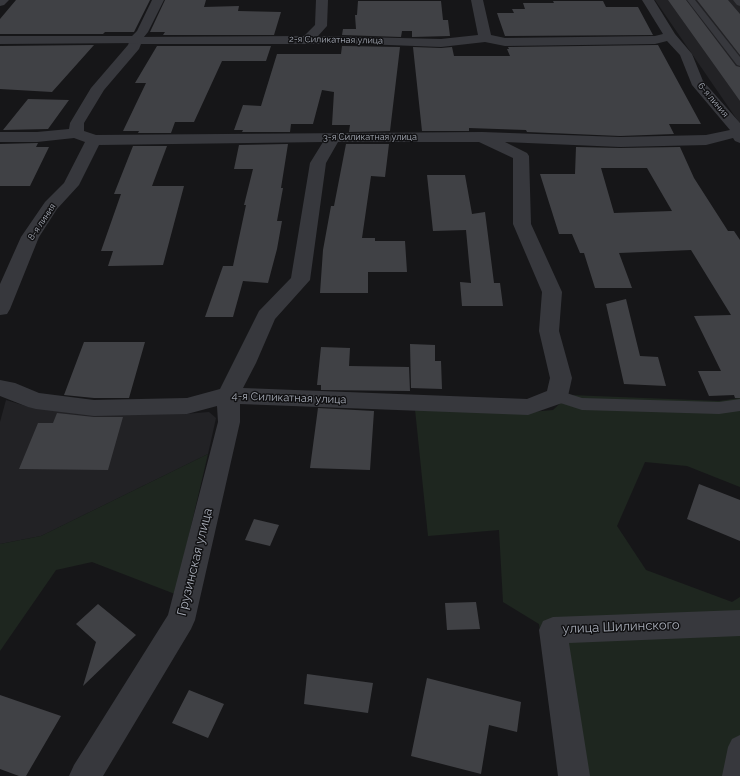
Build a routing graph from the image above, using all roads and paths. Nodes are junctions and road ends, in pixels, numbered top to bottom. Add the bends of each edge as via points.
1 (3, 0) edge
2 (158, 0) edge
3 (322, 0) edge
4 (476, 0) edge
5 (648, 0) edge
6 (691, 0) edge
7 (737, 0) edge
8 (0, 3) edge
9 (740, 3) edge
10 (670, 36) junction
11 (485, 38) junction
12 (308, 39) junction
13 (0, 40) edge
14 (135, 40) junction
15 (740, 64) edge
16 (76, 133) junction
17 (740, 134) edge
18 (0, 137) edge
19 (333, 137) junction
20 (482, 137) junction
21 (94, 140) junction
22 (558, 140) junction
23 (521, 156) junction
24 (0, 309) edge
25 (0, 388) edge
26 (228, 395) junction
27 (557, 396) junction
28 (740, 405) edge
29 (740, 623) edge
30 (740, 747) edge
31 (85, 776) edge
32 (574, 776) edge
33 (734, 776) edge

1 - 8 street
2 - 14 street via 142,32
3 - 12 street via 321,26
4 - 11 street
5 - 10 street, 6-я линия
6 - 15 lane
7 - 9 lane
10 - 11 street, 2-я Силикатная улица via 655,40 608,41 505,42
10 - 17 street, 6-я линия via 686,54 697,82
11 - 12 street, 2-я Силикатная улица via 441,43
12 - 14 street, 2-я Силикатная улица
13 - 14 street, 2-я Силикатная улица
14 - 16 street via 134,46 98,88 77,123
16 - 18 street, 3-я Силикатная улица
16 - 21 street, 3-я Силикатная улица
17 - 22 street, 3-я Силикатная улица via 706,140
19 - 20 street, 3-я Силикатная улица
19 - 21 street, 3-я Силикатная улица
19 - 26 street via 318,163 300,280 266,316
20 - 22 street, 3-я Силикатная улица
20 - 23 street
21 - 24 street, 8-я линия via 72,185 51,206 30,237
22 - 23 street via 557,144
23 - 27 street via 522,224 552,292 549,331 561,378
25 - 26 street, 4-я Силикатная улица via 36,401 94,408 187,406
26 - 27 street, 4-я Силикатная улица via 528,407
26 - 31 street, Грузинская улица via 229,422 181,620
27 - 28 lane via 582,404 719,408
29 - 32 street, улица Шилинского via 553,630
30 - 33 lane

